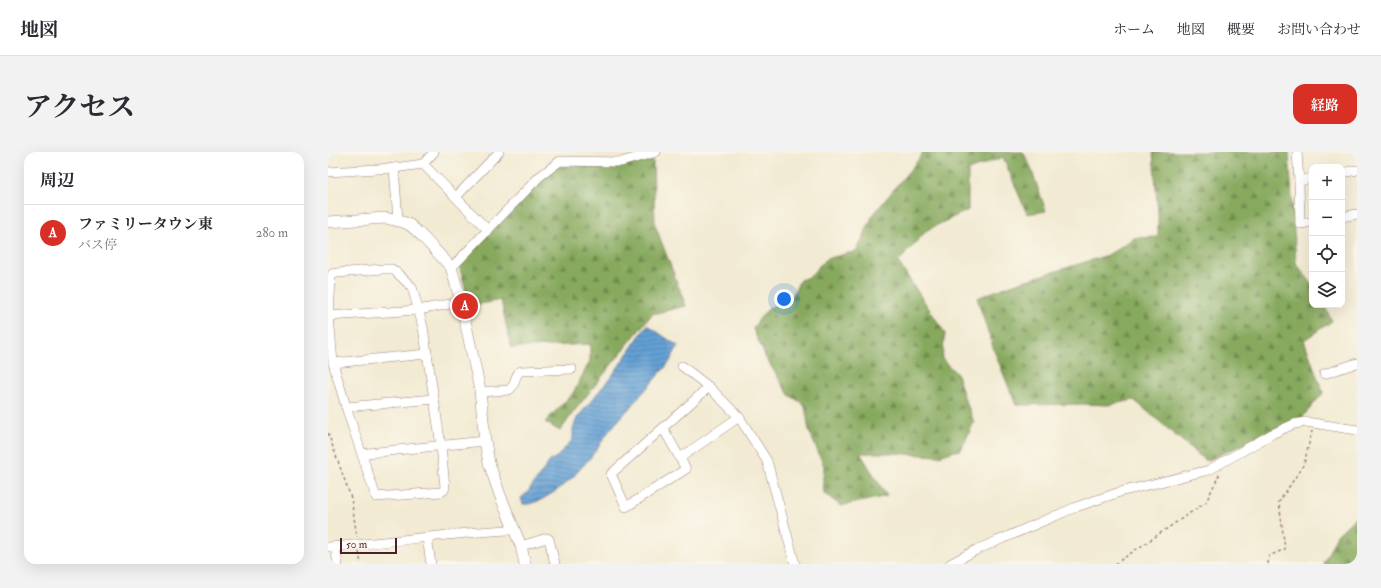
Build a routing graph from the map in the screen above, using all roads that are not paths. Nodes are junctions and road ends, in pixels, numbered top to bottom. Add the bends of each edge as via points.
1 (434, 152) edge
2 (499, 152) edge
3 (558, 152) edge
4 (656, 152) edge
5 (1297, 152) edge
6 (560, 161) junction
7 (423, 164) junction
8 (394, 168) junction
9 (1357, 170) edge
10 (328, 172) edge
11 (1345, 172) edge
12 (1309, 179) edge
13 (1300, 181) junction
14 (456, 197) junction
15 (1357, 214) edge
16 (1345, 216) edge
17 (398, 220) junction
18 (328, 222) edge
19 (1309, 222) edge
20 (488, 230) junction
21 (451, 267) junction
22 (461, 302) junction
23 (418, 310) junction
24 (329, 316) junction
25 (427, 354) junction
26 (333, 363) junction
27 (1357, 363) edge
28 (682, 366) dead end
29 (572, 369) dead end
30 (1324, 374) dead end
31 (709, 387) junction
32 (480, 392) junction
33 (434, 399) junction
34 (346, 407) junction
35 (739, 417) junction
36 (663, 428) junction
37 (1357, 430) edge
38 (485, 441) junction
39 (441, 446) junction
40 (363, 455) junction
41 (680, 458) junction
42 (514, 528) junction
43 (427, 537) junction
44 (521, 546) junction
45 (332, 547) edge
46 (338, 564) edge
47 (431, 564) edge
48 (525, 564) edge
49 (555, 564) edge
50 (795, 564) edge
51 (950, 564) edge

1 - 7 street
2 - 14 street
3 - 6 street
4 - 6 street via 621,162
5 - 13 street
6 - 20 street via 539,177
7 - 8 street
7 - 14 street
8 - 10 street
8 - 17 street
9 - 11 street
12 - 13 street
13 - 19 street via 1300,224
14 - 20 street
15 - 16 street
17 - 18 street via 385,218
17 - 21 street via 410,225
20 - 21 street
21 - 22 street
22 - 23 street
22 - 32 street
23 - 24 street
23 - 24 street via 412,287 392,269 382,269 332,274
23 - 25 street
24 - 26 street
25 - 26 street
25 - 33 street
26 - 34 street
27 - 30 street
28 - 31 street
29 - 32 street via 521,371 516,374 514,385 509,390
31 - 35 street
31 - 36 street
32 - 38 street
33 - 34 street
33 - 39 street
34 - 40 street
35 - 41 street
35 - 50 street via 767,461
36 - 41 street
36 - 41 street via 611,474 626,507 686,469
37 - 51 street via 1306,422 1294,424 1209,470 1120,492 1076,507 976,550
38 - 39 street
38 - 42 street via 494,478
39 - 40 street
39 - 40 street via 445,487 441,492 376,497
42 - 43 street
42 - 44 street
43 - 45 street
43 - 47 street
44 - 48 street
44 - 49 street via 549,539
45 - 46 street

